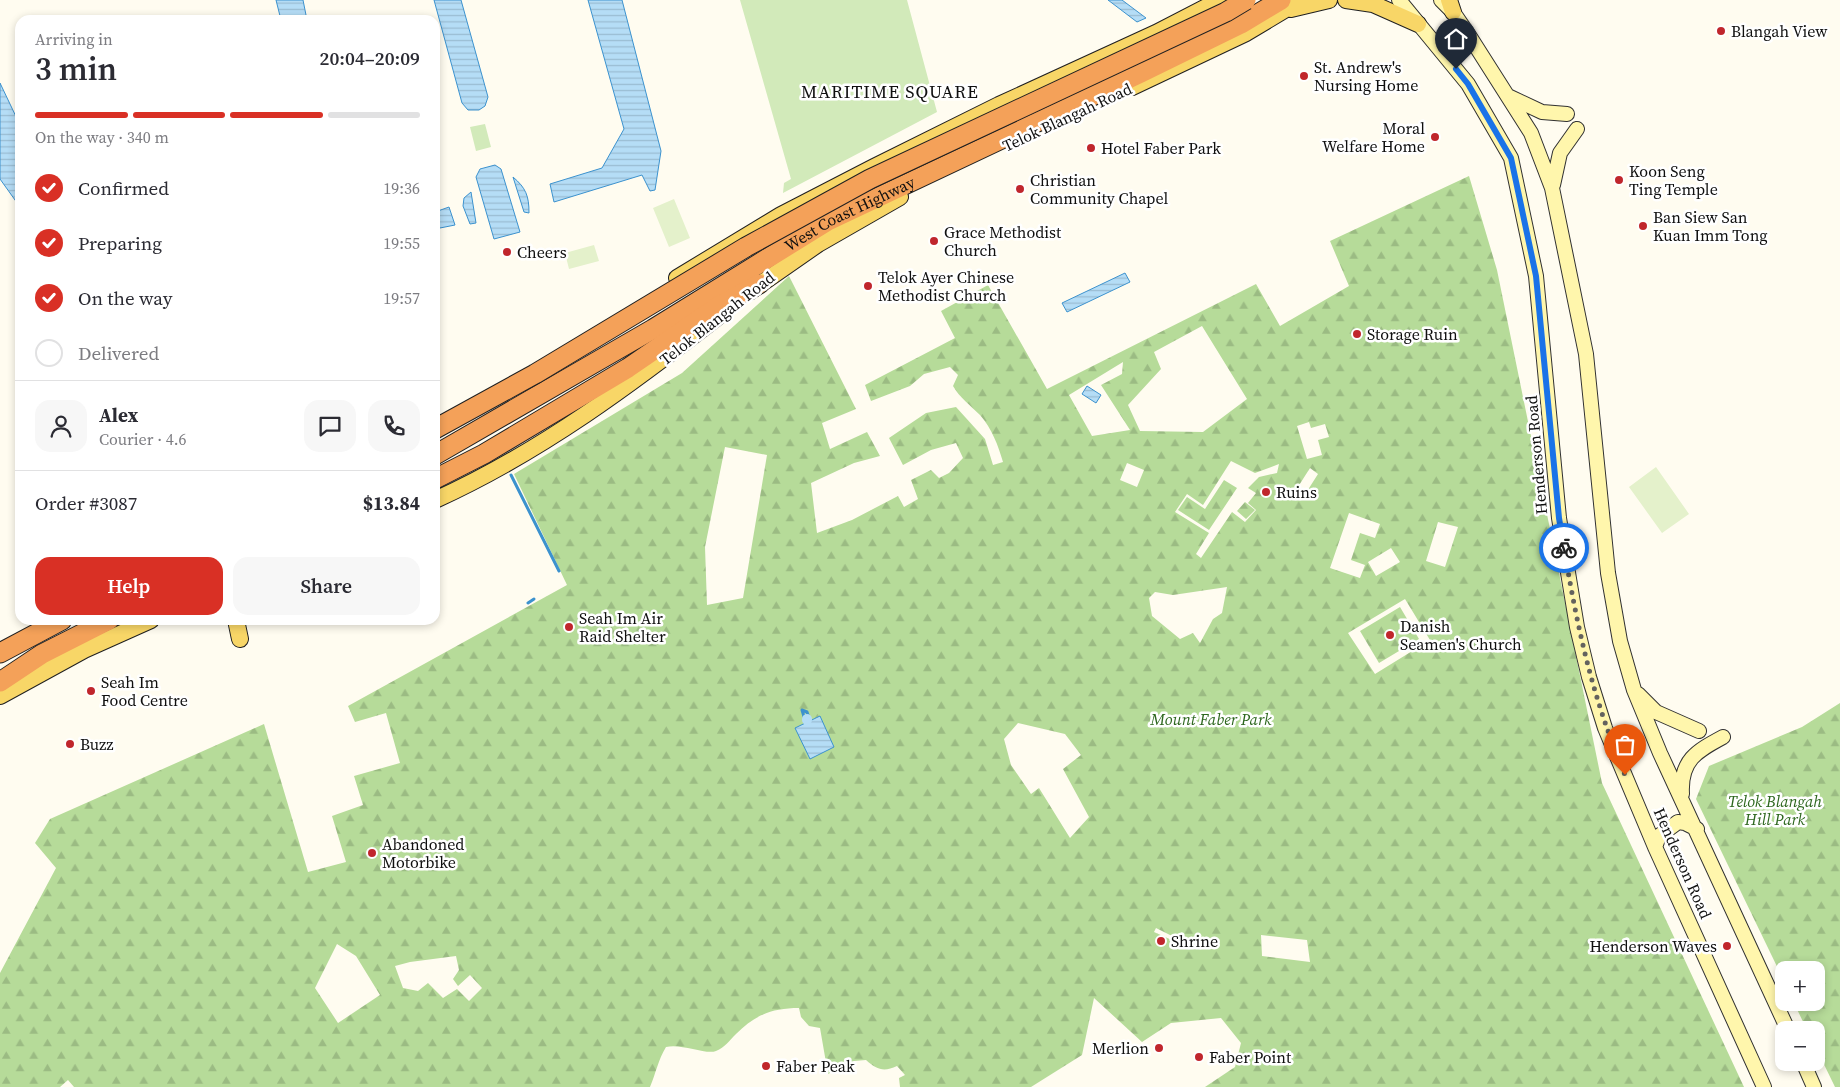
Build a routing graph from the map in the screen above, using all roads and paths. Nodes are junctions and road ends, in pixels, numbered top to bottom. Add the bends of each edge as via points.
1 (1220, 0) edge
2 (1246, 0) edge
3 (1301, 0) edge
4 (1329, 0) edge
5 (1346, 0) edge
6 (1399, 0) edge
7 (1441, 0) edge
8 (1282, 6) edge
9 (1451, 6) edge
10 (1418, 24) junction
11 (1508, 96) junction
12 (1567, 114) dead end
13 (976, 118) junction
14 (1577, 129) dead end
15 (1552, 188) junction
16 (759, 284) junction
17 (440, 417) edge
18 (440, 426) edge
19 (440, 442) edge
20 (440, 452) edge
21 (440, 476) edge
22 (440, 498) edge
23 (36, 625) edge
24 (53, 625) edge
25 (99, 625) edge
26 (140, 625) edge
27 (237, 625) edge
28 (240, 639) dead end
29 (0, 644) edge
30 (0, 653) edge
31 (0, 682) edge
32 (1634, 690) junction
33 (0, 696) edge
34 (1699, 731) dead end
35 (1723, 737) dead end
36 (1683, 800) junction
37 (1697, 829) junction
38 (1655, 847) junction
39 (1784, 1021) edge
40 (1806, 1071) edge
41 (1764, 1087) edge
42 (1814, 1087) edge

1 - 13 main road
2 - 18 highway, West Coast Highway, bridge via 870,178
3 - 8 main road, Telok Blangah Road
4 - 8 main road
5 - 10 main road via 1373,4
6 - 10 main road, Henderson Road
7 - 9 main road, Henderson Road
8 - 16 main road, Telok Blangah Road via 1233,40 885,204
8 - 20 highway, West Coast Highway via 828,221 645,334
9 - 11 main road, Henderson Road
10 - 38 main road, Henderson Road via 1468,84 1511,158 1536,276 1559,518 1577,627 1606,728
11 - 12 main road via 1542,112
11 - 15 main road, Henderson Road via 1531,133
13 - 17 main road via 781,215 526,370
13 - 19 highway via 933,147
14 - 15 main road via 1560,153
15 - 32 main road, Henderson Road via 1583,334 1608,573 1618,632
16 - 21 highway via 484,454
16 - 22 main road, Telok Blangah Road via 663,361 562,431
23 - 29 main road
24 - 30 highway
25 - 31 highway via 42,654
26 - 33 main road via 84,650
27 - 28 main road
32 - 34 main road via 1656,712
32 - 36 main road, Henderson Road
35 - 36 main road via 1698,750 1689,763 1682,780
36 - 37 main road, Henderson Road
37 - 38 main road via 1678,822 1659,836
37 - 39 main road, Henderson Road
38 - 41 main road, Henderson Road
40 - 42 main road

